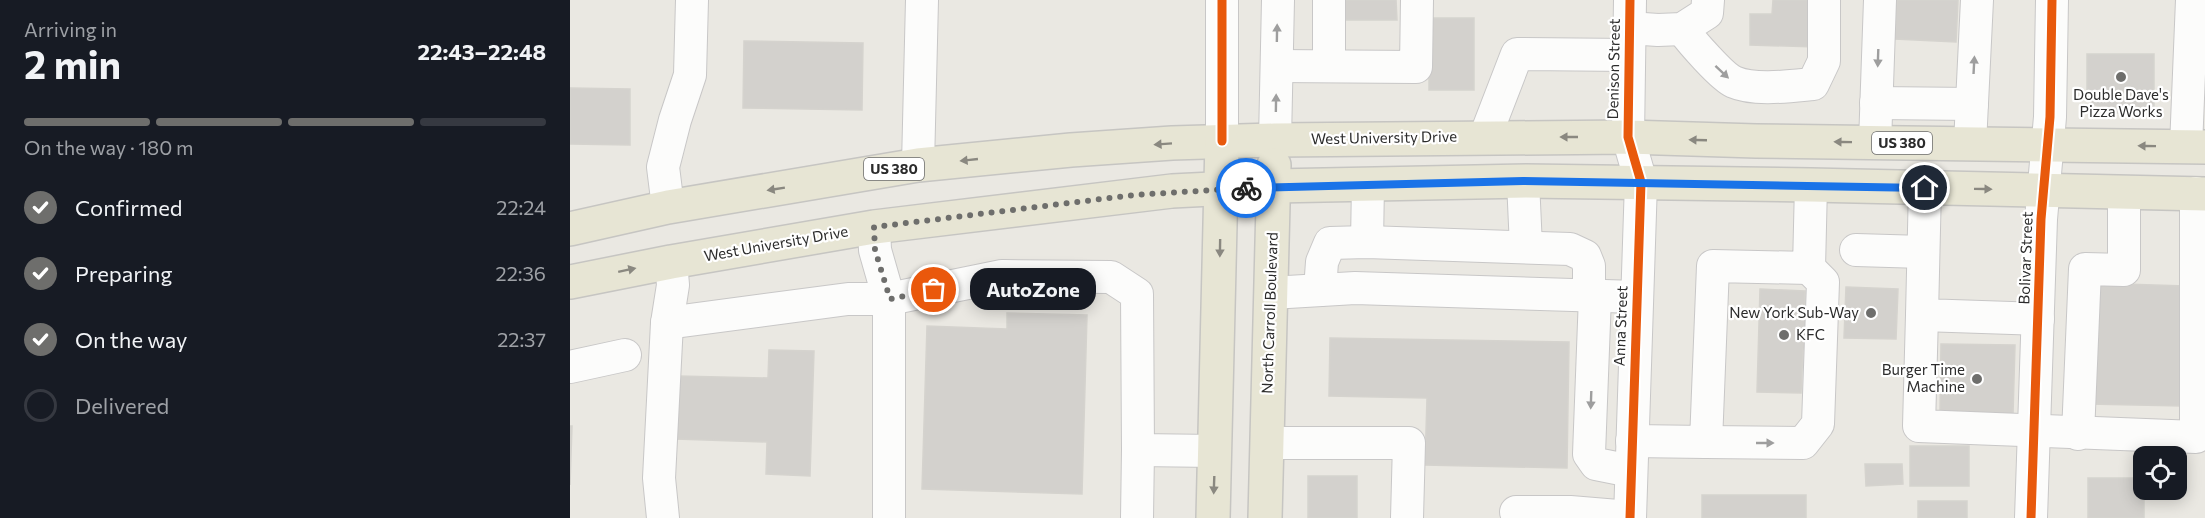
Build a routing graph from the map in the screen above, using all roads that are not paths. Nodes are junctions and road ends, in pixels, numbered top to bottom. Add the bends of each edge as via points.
1 (692, 0) edge
2 (922, 0) edge
3 (1222, 0) edge
4 (1278, 0) edge
5 (1329, 0) edge
6 (1401, 0) edge
7 (1417, 0) edge
8 (1708, 0) edge
9 (1824, 0) edge
10 (1880, 0) edge
11 (1977, 0) edge
12 (2052, 0) edge
13 (2192, 0) edge
14 (2199, 0) edge
15 (2205, 3) edge
16 (1627, 17) edge
17 (1682, 29) junction
18 (1276, 66) junction
19 (1329, 66) junction
20 (1400, 67) junction
21 (1876, 102) junction
22 (1972, 104) junction
23 (1485, 138) junction
24 (1628, 138) junction
25 (1275, 140) junction
26 (1222, 141) junction
27 (1875, 143) junction
28 (1970, 144) junction
29 (2048, 145) junction
30 (2195, 147) edge
31 (918, 165) junction
32 (1523, 181) junction
33 (1641, 182) junction
34 (1368, 184) junction
35 (1811, 184) junction
36 (1274, 186) junction
37 (1925, 188) junction
38 (1221, 189) junction
39 (2044, 190) junction
40 (2124, 192) junction
41 (2201, 194) edge
42 (668, 207) junction
43 (874, 227) junction
44 (570, 229) edge
45 (1367, 242) junction
46 (1526, 247) junction
47 (1856, 250) dead end
48 (1923, 252) junction
49 (671, 262) junction
50 (1809, 268) junction
51 (570, 282) edge
52 (1320, 290) junction
53 (1271, 293) junction
54 (1592, 296) junction
55 (1637, 297) junction
56 (890, 299) junction
57 (1922, 315) junction
58 (2038, 320) junction
59 (667, 323) junction
60 (625, 355) dead end
61 (570, 367) edge
62 (2201, 385) edge
63 (2034, 429) junction
64 (2078, 434) junction
65 (1706, 442) junction
66 (1267, 443) junction
67 (1138, 450) junction
68 (1215, 451) junction
69 (1631, 456) junction
70 (1516, 512) dead end
71 (1630, 517) edge
72 (663, 518) edge
73 (890, 518) edge
74 (1137, 518) edge
75 (1213, 518) edge
76 (1265, 518) edge
77 (1407, 518) edge
78 (2031, 518) edge

1 - 42 street via 690,75 663,167
2 - 31 street
3 - 26 street
18 -> 4 street, North Carroll Boulevard
5 - 19 street
6 - 20 street
7 - 20 street via 1416,67
8 - 17 street via 1707,13
17 -> 9 street via 1733,82 1764,88 1813,84 1824,61
10 -> 21 street
22 -> 11 street
12 - 29 street, Bolivar Street
13 - 30 street
14 - 15 street
16 - 17 street via 1658,30
16 - 23 street via 1517,54
16 - 24 street, Denison Street
18 - 19 street
25 -> 18 street, North Carroll Boulevard
19 - 20 street
21 - 22 street
21 - 27 street
22 - 28 street
24 -> 23 main road, West University Drive / US 380
23 - 25 main road, West University Drive / US 380
27 -> 24 main road, West University Drive / US 380
24 - 33 street, Anna Street
25 - 26 main road, West University Drive / US 380
25 - 36 main road, North Carroll Boulevard
26 -> 31 main road, West University Drive / US 380
26 - 38 main road
27 - 28 main road, West University Drive / US 380
28 - 29 main road, West University Drive / US 380
30 -> 29 main road, West University Drive / US 380
29 - 39 street, Bolivar Street
31 -> 42 main road, West University Drive / US 380
32 - 33 main road, West University Drive
32 - 34 main road, West University Drive
32 - 46 street
33 - 35 main road, West University Drive
33 - 55 street, Anna Street
34 - 36 main road, West University Drive
34 - 45 street
35 - 37 main road, West University Drive
35 - 50 street
36 - 38 main road, West University Drive
36 - 53 main road, North Carroll Boulevard
37 -> 39 main road, West University Drive
37 - 48 street
38 - 43 main road, West University Drive via 1117,197
38 -> 68 main road
39 - 40 main road, West University Drive
39 - 58 street, Bolivar Street
40 - 41 main road, West University Drive
40 - 64 street via 2124,270 2085,270
41 - 62 street
42 - 44 main road, West University Drive / US 380
43 - 49 main road, West University Drive
43 - 56 street via 875,250
45 - 46 street
45 - 52 street via 1330,243 1322,262
46 - 54 street via 1570,249 1585,256
47 - 48 street
48 - 57 street
51 -> 49 main road, West University Drive
49 - 59 street via 673,285
50 - 65 street via 1713,266
65 -> 50 street via 1803,443 1818,424 1823,282
52 - 53 street
52 - 54 street
53 - 66 main road, North Carroll Boulevard
54 - 55 street
54 -> 69 street via 1589,454 1596,464
55 - 69 street, Anna Street
56 - 59 street via 848,299
56 - 67 street via 1002,276 1111,277 1137,294
56 - 73 street
57 - 58 street
57 - 63 street via 1919,426
58 - 63 street, Bolivar Street
59 - 72 street via 658,478
60 - 61 street
62 - 64 street via 2196,437
63 - 64 street
63 - 78 street, Bolivar Street
65 - 69 street
66 - 76 main road, North Carroll Boulevard
66 - 77 street via 1410,443
67 - 68 street
67 - 74 street
68 -> 75 main road
69 - 71 street, Anna Street
70 - 71 street

